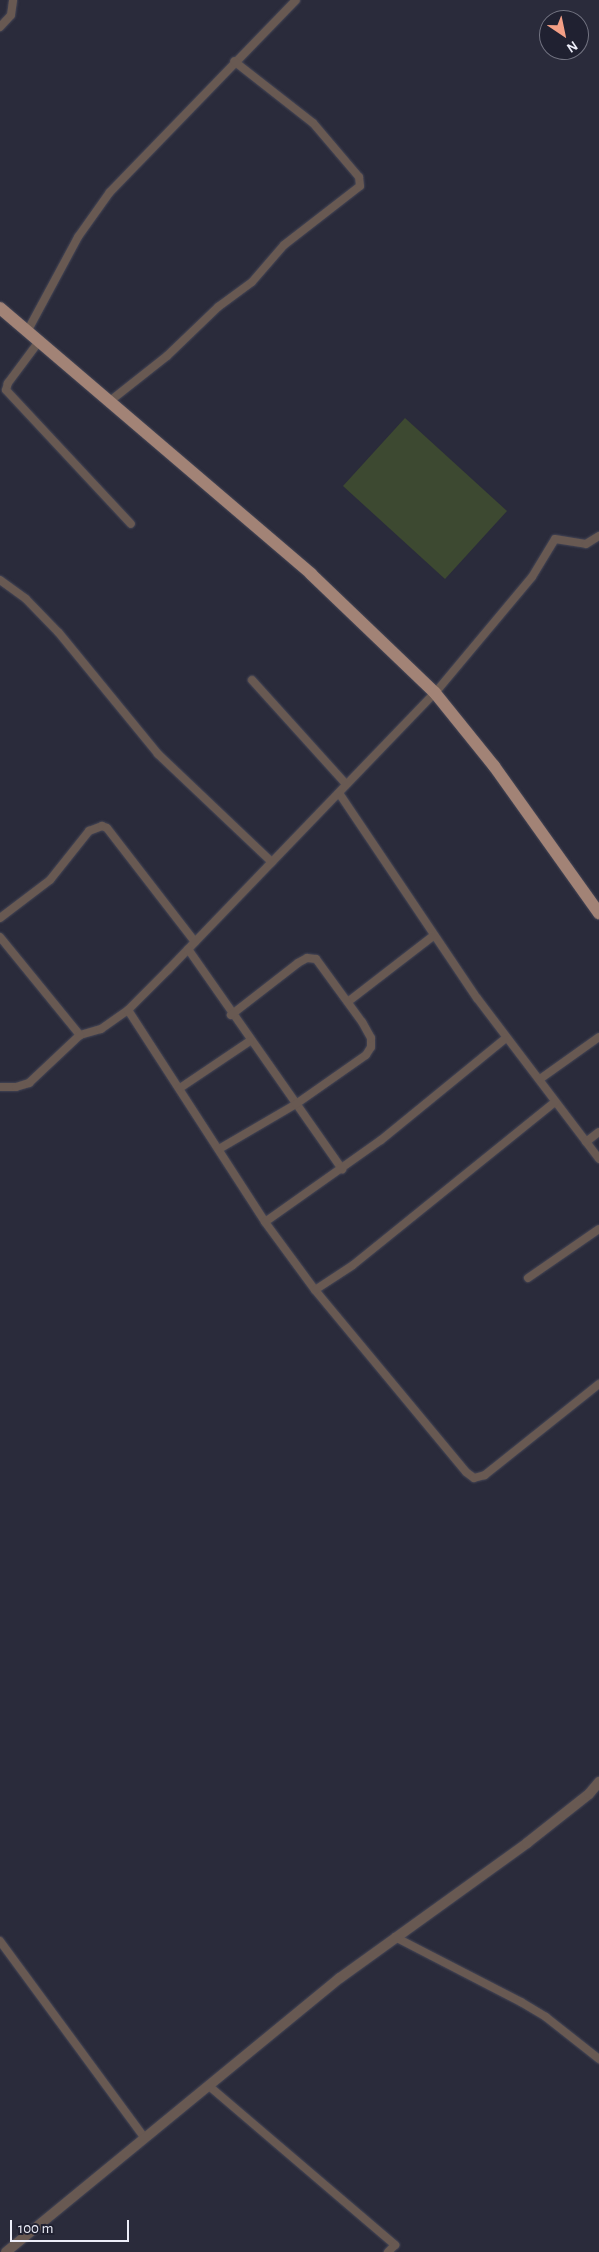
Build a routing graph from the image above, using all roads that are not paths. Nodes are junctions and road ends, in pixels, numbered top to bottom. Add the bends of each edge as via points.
1 (13, 0) edge
2 (296, 0) edge
3 (0, 27) edge
4 (234, 61) junction
5 (0, 308) edge
6 (28, 330) junction
7 (40, 340) junction
8 (110, 401) junction
9 (131, 524) dead end
10 (599, 536) edge
11 (0, 580) edge
12 (252, 680) dead end
13 (435, 693) junction
14 (346, 784) junction
15 (339, 793) junction
16 (272, 862) junction
17 (595, 901) edge
18 (599, 912) edge
19 (0, 918) edge
20 (433, 936) junction
21 (0, 937) edge
22 (195, 942) junction
23 (188, 949) junction
24 (349, 1001) junction
25 (128, 1010) junction
26 (232, 1015) junction
27 (80, 1035) junction
28 (599, 1037) edge
29 (506, 1038) junction
30 (250, 1041) junction
31 (540, 1079) junction
32 (0, 1087) edge
33 (180, 1088) junction
34 (555, 1102) junction
35 (296, 1104) junction
36 (599, 1132) edge
37 (586, 1142) junction
38 (219, 1149) junction
39 (599, 1160) edge
40 (342, 1169) junction
41 (265, 1222) junction
42 (599, 1229) edge
43 (528, 1278) dead end
44 (315, 1290) junction
45 (599, 1384) edge
46 (599, 1782) edge
47 (395, 1937) junction
48 (0, 1941) edge
49 (599, 2059) edge
50 (209, 2086) junction
51 (144, 2137) junction
52 (6, 2252) edge
53 (388, 2252) edge

1 - 3 street via 11,15
2 - 4 street
4 - 6 street via 110,192 78,237
4 - 8 street via 314,123 359,177 360,186 284,246 252,282 218,307 167,356
5 - 6 main road
6 - 7 main road
7 - 8 main road
7 - 9 street via 6,390
8 - 13 main road via 348,607
10 - 13 street via 586,544 555,540 532,577
11 - 16 street via 26,599 59,633 158,754
12 - 14 street
13 - 14 street
13 - 17 main road
14 - 15 street
15 - 16 street
15 - 20 street
16 - 22 street
17 - 18 main road
19 - 22 street via 50,880 89,831 102,826 107,828
20 - 24 street
20 - 29 street
21 - 27 street
22 - 23 street
23 - 25 street
23 - 26 street
24 - 26 street via 316,959 307,958
24 - 35 street via 371,1038 371,1047 366,1055
25 - 27 street via 101,1029
25 - 33 street
26 - 30 street
27 - 32 street via 29,1083
28 - 31 street
29 - 31 street
29 - 40 street
30 - 33 street
30 - 35 street
31 - 34 street
33 - 38 street
34 - 37 street
34 - 44 street via 353,1265
35 - 38 street
35 - 40 street
36 - 37 street
37 - 39 street
38 - 41 street
40 - 41 street
41 - 44 street
42 - 43 street
44 - 45 street via 474,1478 485,1475
46 - 47 street via 589,1794 527,1843
47 - 49 street via 492,1985 546,2017
47 - 50 street
48 - 51 street
50 - 51 street
50 - 53 street via 395,2245
51 - 52 street

